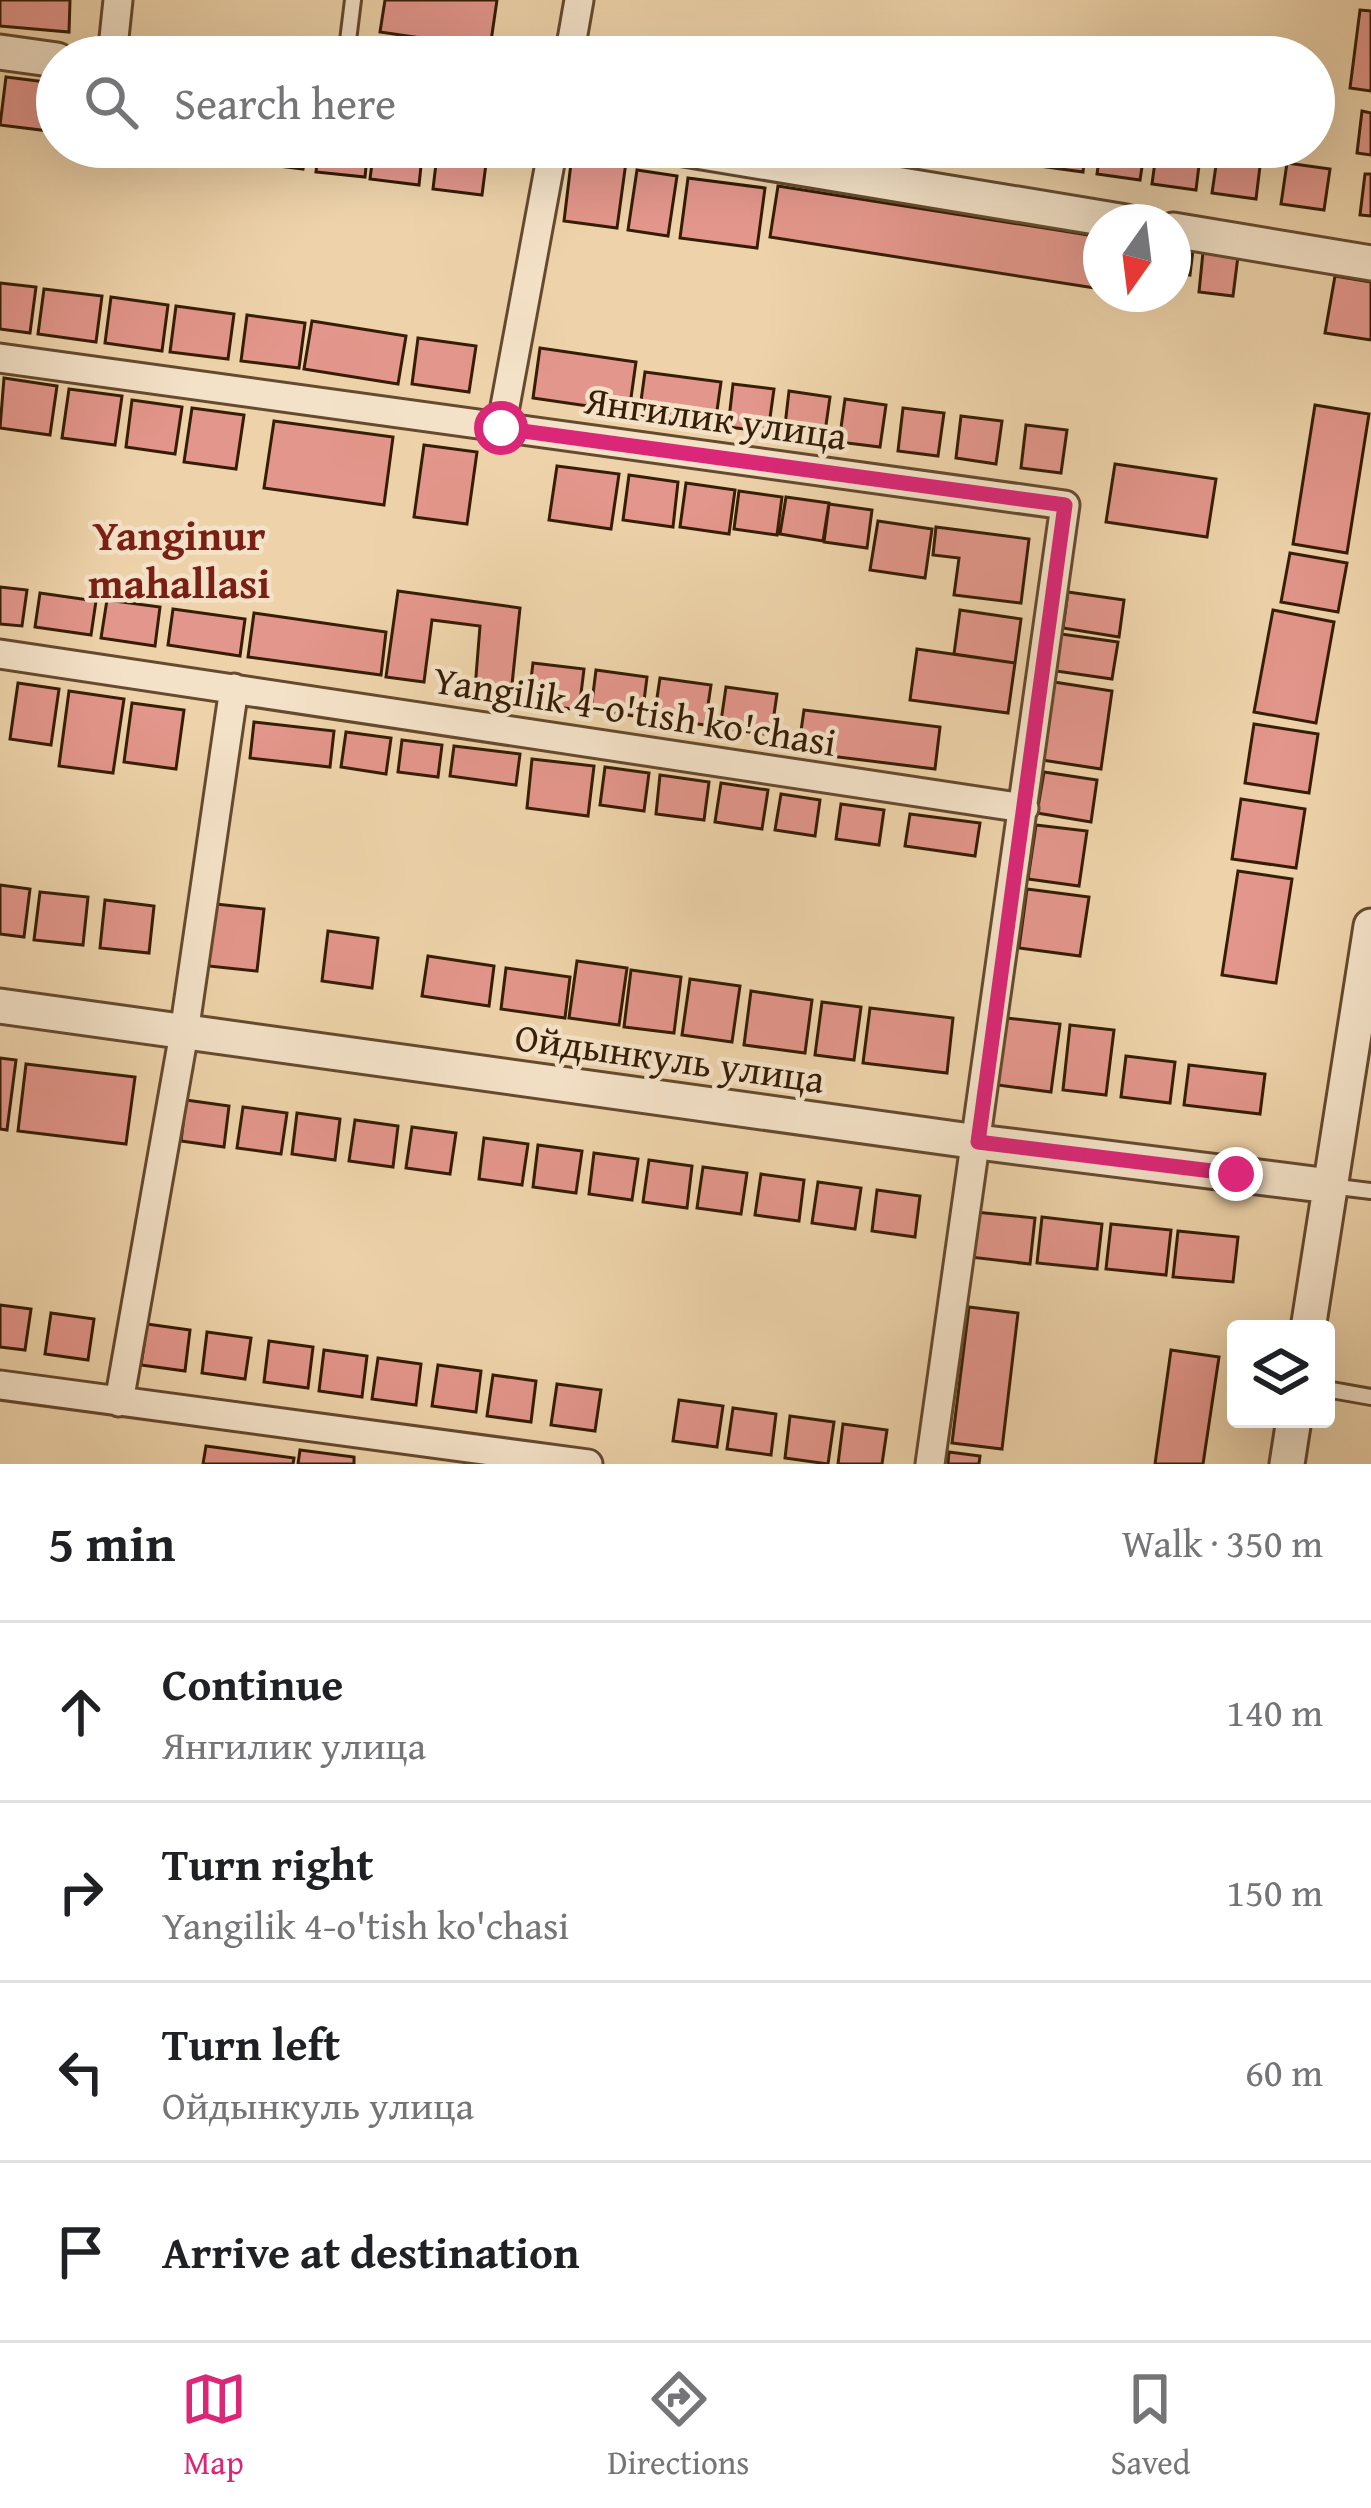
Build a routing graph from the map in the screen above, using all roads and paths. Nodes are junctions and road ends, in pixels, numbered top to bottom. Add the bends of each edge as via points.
1 (118, 0) edge
2 (353, 0) edge
3 (579, 0) edge
4 (114, 36) edge
5 (349, 36) edge
6 (573, 36) edge
7 (0, 52) edge
8 (36, 57) edge
9 (550, 168) edge
10 (799, 168) edge
11 (1083, 215) edge
12 (1191, 233) edge
13 (1371, 262) edge
14 (0, 358) edge
15 (501, 428) junction
16 (0, 654) edge
17 (234, 688) junction
18 (1024, 808) junction
19 (1371, 929) edge
20 (0, 1006) edge
21 (1364, 1011) edge
22 (184, 1033) junction
23 (1359, 1077) edge
24 (978, 1142) junction
25 (1330, 1186) junction
26 (1371, 1191) edge
27 (1309, 1320) edge
28 (0, 1384) edge
29 (1335, 1391) edge
30 (1371, 1397) edge
31 (119, 1402) junction
32 (1293, 1428) edge
33 (588, 1464) edge
34 (930, 1464) edge
35 (1287, 1464) edge

1 - 4 street
2 - 5 lane
3 - 6 street
7 - 8 street
9 - 15 street
10 - 11 street
12 - 13 street
14 - 15 street, Янгилик улица
15 - 18 street, Янгилик улица via 1065,505
16 - 17 street, Yangilik 4-o'tish ko'chasi
17 - 18 street, Yangilik 4-o'tish ko'chasi
17 - 22 street
18 - 24 street
19 - 21 street
20 - 22 street, Ойдынкуль улица
21 - 23 street
22 - 24 street, Ойдынкуль улица
22 - 31 street
23 - 25 street
24 - 25 street, Ойдынкуль улица
24 - 34 street
25 - 26 lane
25 - 27 street
28 - 31 street
29 - 30 lane
31 - 33 street
32 - 35 street

